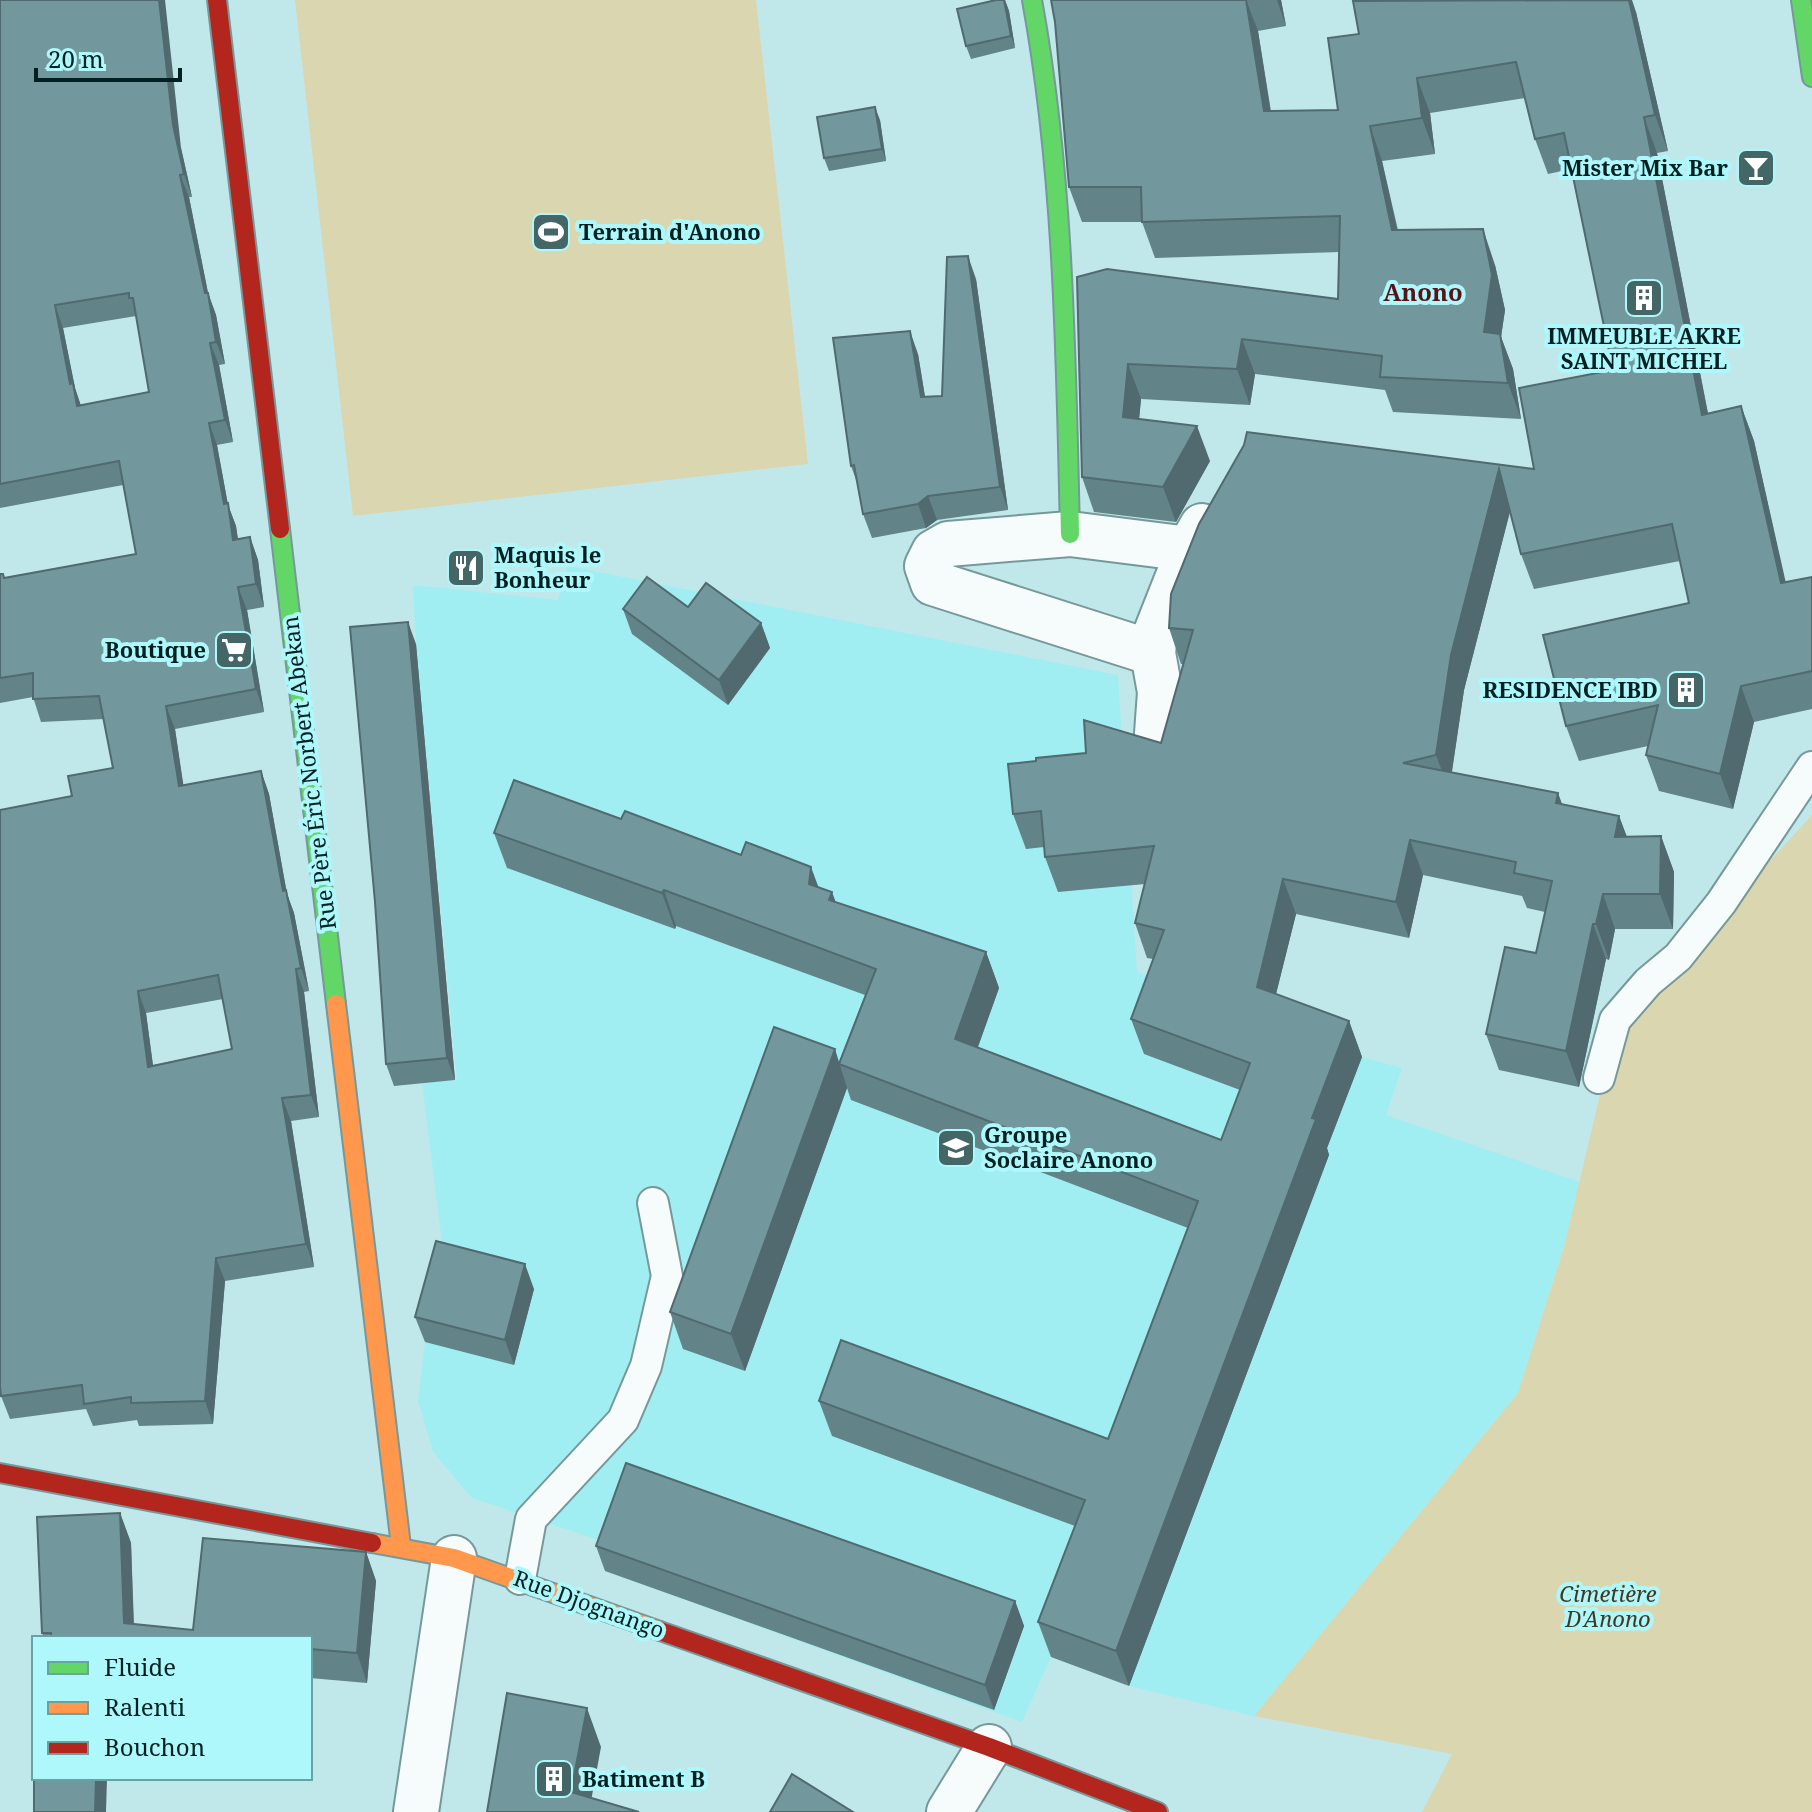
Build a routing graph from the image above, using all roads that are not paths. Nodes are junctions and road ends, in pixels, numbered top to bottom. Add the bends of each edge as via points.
1 (217, 0) edge
2 (1032, 0) edge
3 (1801, 0) edge
4 (1812, 77) edge
5 (1219, 495) edge
6 (1070, 534) junction
7 (1189, 549) junction
8 (1153, 653) junction
9 (1156, 747) edge
10 (1812, 767) edge
11 (1599, 1078) dead end
12 (653, 1203) dead end
13 (0, 1473) edge
14 (401, 1546) junction
15 (454, 1558) junction
16 (520, 1579) junction
17 (989, 1747) junction
18 (416, 1812) edge
19 (949, 1812) edge
20 (1158, 1812) edge

1 - 14 street, Rue Père Éric Norbert Abekan
2 - 6 street via 1043,60 1065,312
3 - 4 street
5 - 7 street
6 - 7 street
6 - 8 street via 948,544 934,552 927,566 933,583
7 - 8 street
8 - 9 street via 1160,692
10 - 11 lane via 1721,903 1678,957 1615,1020
12 - 16 lane via 667,1276 646,1366 623,1420 531,1519
13 - 14 street, Rue Djognango
14 - 15 street, Rue Djognango
15 - 16 street, Rue Djognango
15 - 18 street
16 - 17 street, Rue Djognango
17 - 19 street
17 - 20 street, Rue Djognango

